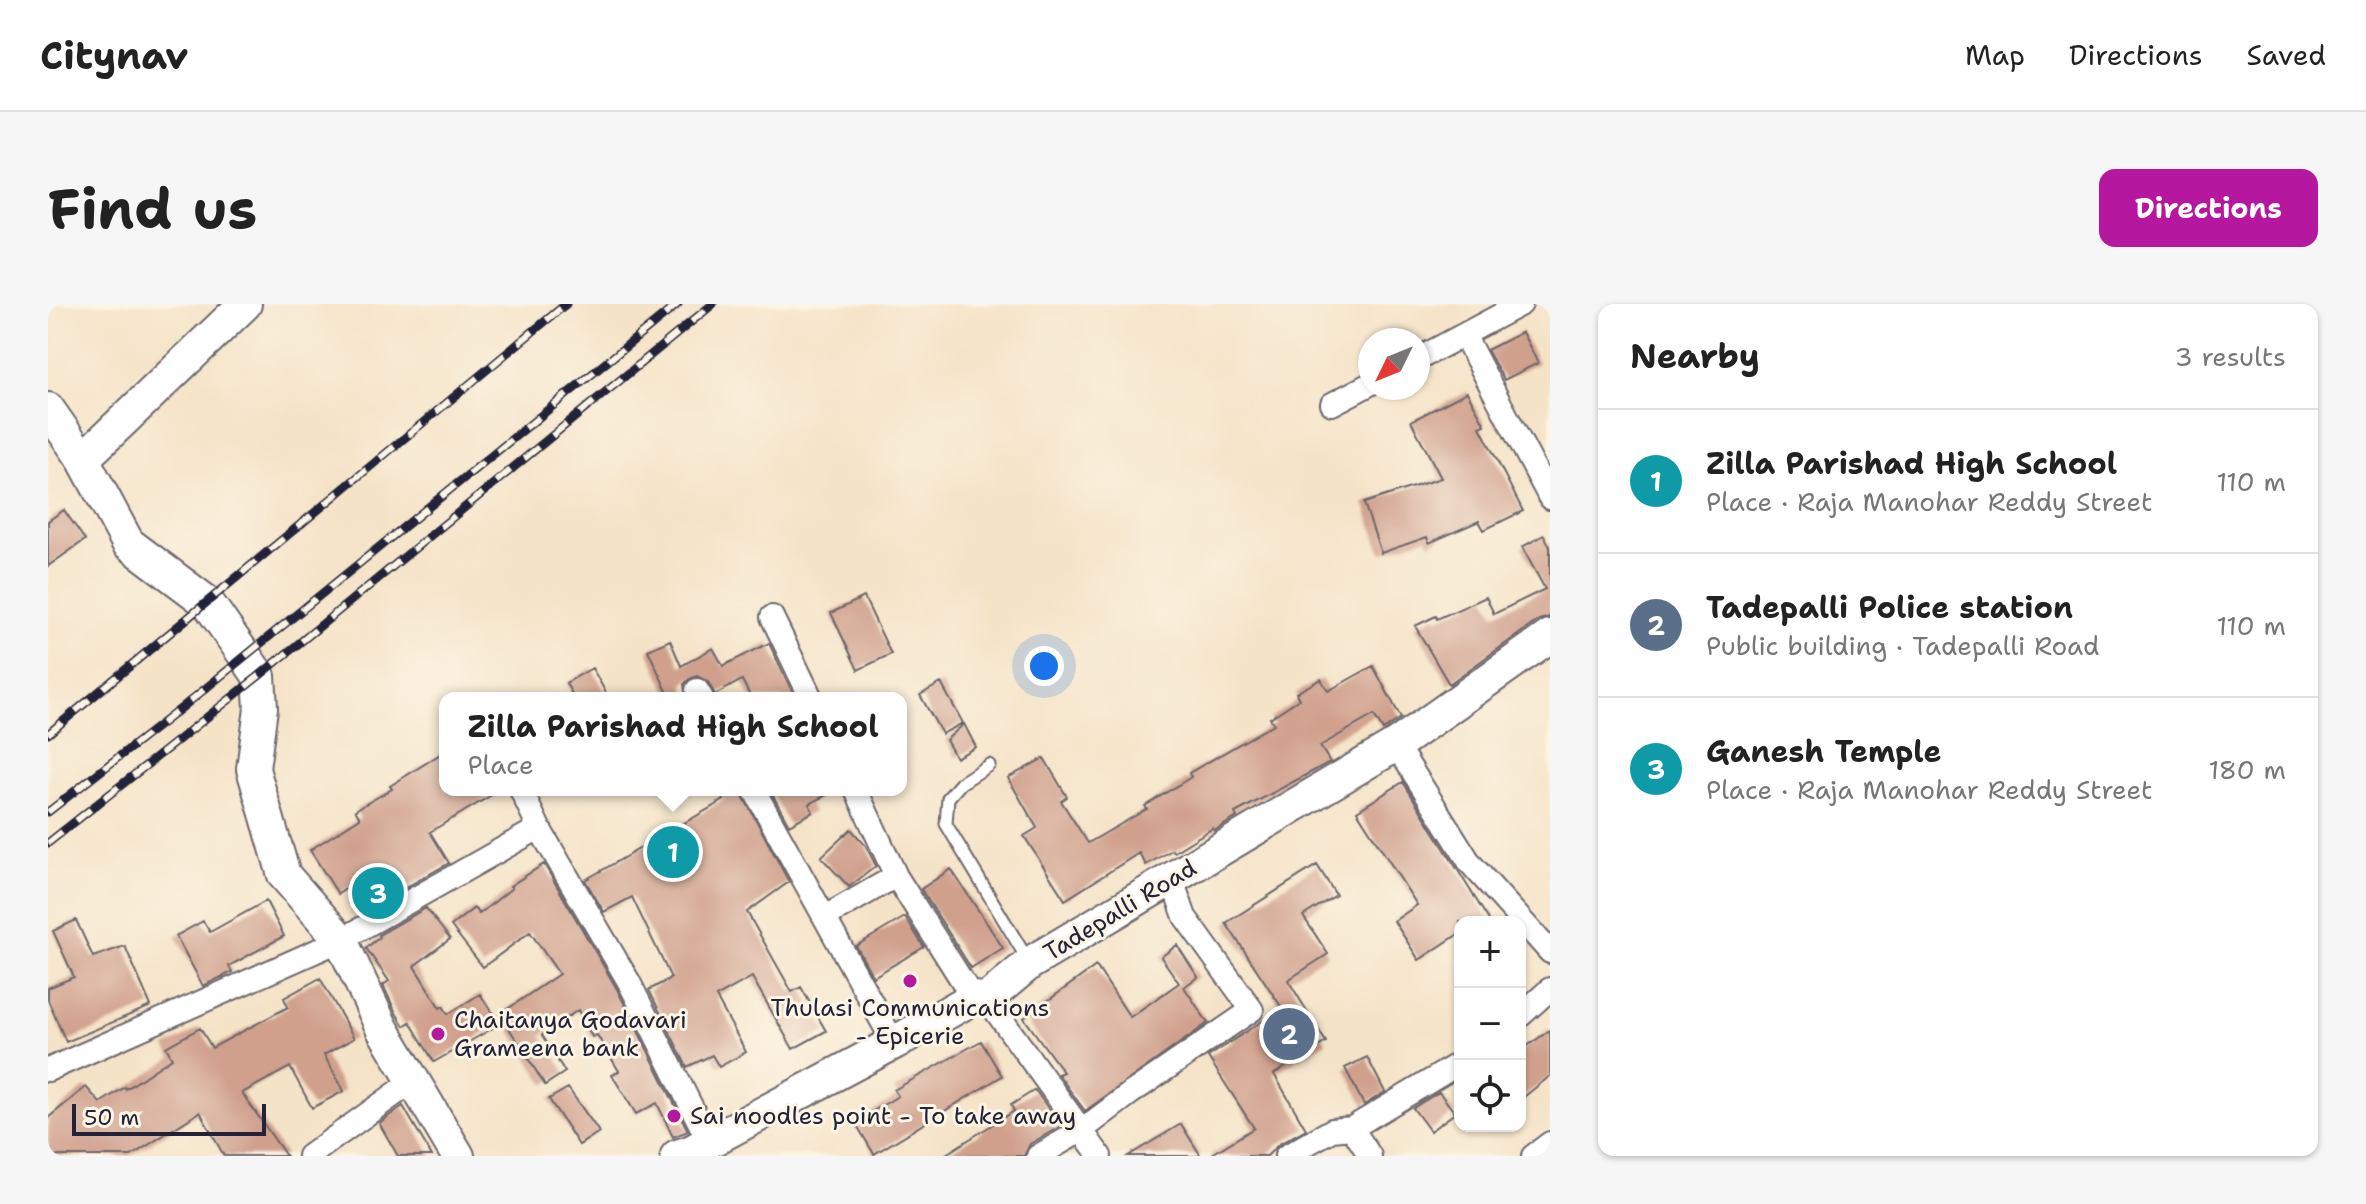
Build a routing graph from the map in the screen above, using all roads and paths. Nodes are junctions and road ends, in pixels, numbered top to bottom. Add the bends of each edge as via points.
1 (245, 304) edge
2 (1521, 304) edge
3 (1464, 335) junction
4 (1430, 353) edge
5 (1358, 390) edge
6 (1332, 404) dead end
7 (48, 411) edge
8 (83, 459) junction
9 (1550, 498) edge
10 (772, 617) dead end
11 (1550, 636) edge
12 (808, 692) edge
13 (1396, 745) junction
14 (989, 765) dead end
15 (524, 796) edge
16 (757, 796) edge
17 (859, 796) edge
18 (539, 828) junction
19 (896, 876) junction
20 (1172, 880) junction
21 (825, 917) junction
22 (341, 940) junction
23 (1550, 952) edge
24 (1030, 963) junction
25 (1550, 989) edge
26 (980, 998) junction
27 (1526, 1011) edge
28 (894, 1043) junction
29 (1454, 1067) edge
30 (48, 1070) edge
31 (413, 1081) junction
32 (1352, 1128) junction
33 (1082, 1130) junction
34 (1550, 1143) edge
35 (692, 1151) edge
36 (309, 1156) edge
37 (458, 1156) edge
38 (1038, 1156) edge
39 (1100, 1156) edge
40 (1286, 1156) edge
41 (1370, 1156) edge
42 (1533, 1156) edge

1 - 8 street
2 - 3 street
3 - 4 street
3 - 9 street
5 - 6 street
7 - 8 street
8 - 22 street via 128,543 208,603 259,676 261,708 253,769 284,875
10 - 12 street
11 - 13 street, Tadepalli Road
13 - 20 street, Tadepalli Road
13 - 23 street via 1470,863
14 - 24 lane via 948,798 946,824
15 - 18 street
16 - 21 street
17 - 19 street
18 - 22 street
18 - 35 street via 629,982
19 - 21 street
19 - 26 street
20 - 24 street, Tadepalli Road
20 - 33 street via 1185,917 1252,1010
21 - 28 street
22 - 30 street
22 - 31 street
24 - 26 street, Tadepalli Road
25 - 27 street
26 - 28 street, Tadepalli Road
26 - 33 street
28 - 35 street, Tadepalli Road
29 - 32 street
31 - 36 street
31 - 37 street
32 - 40 street via 1332,1130
32 - 41 street
33 - 38 street
33 - 39 street
34 - 42 street

